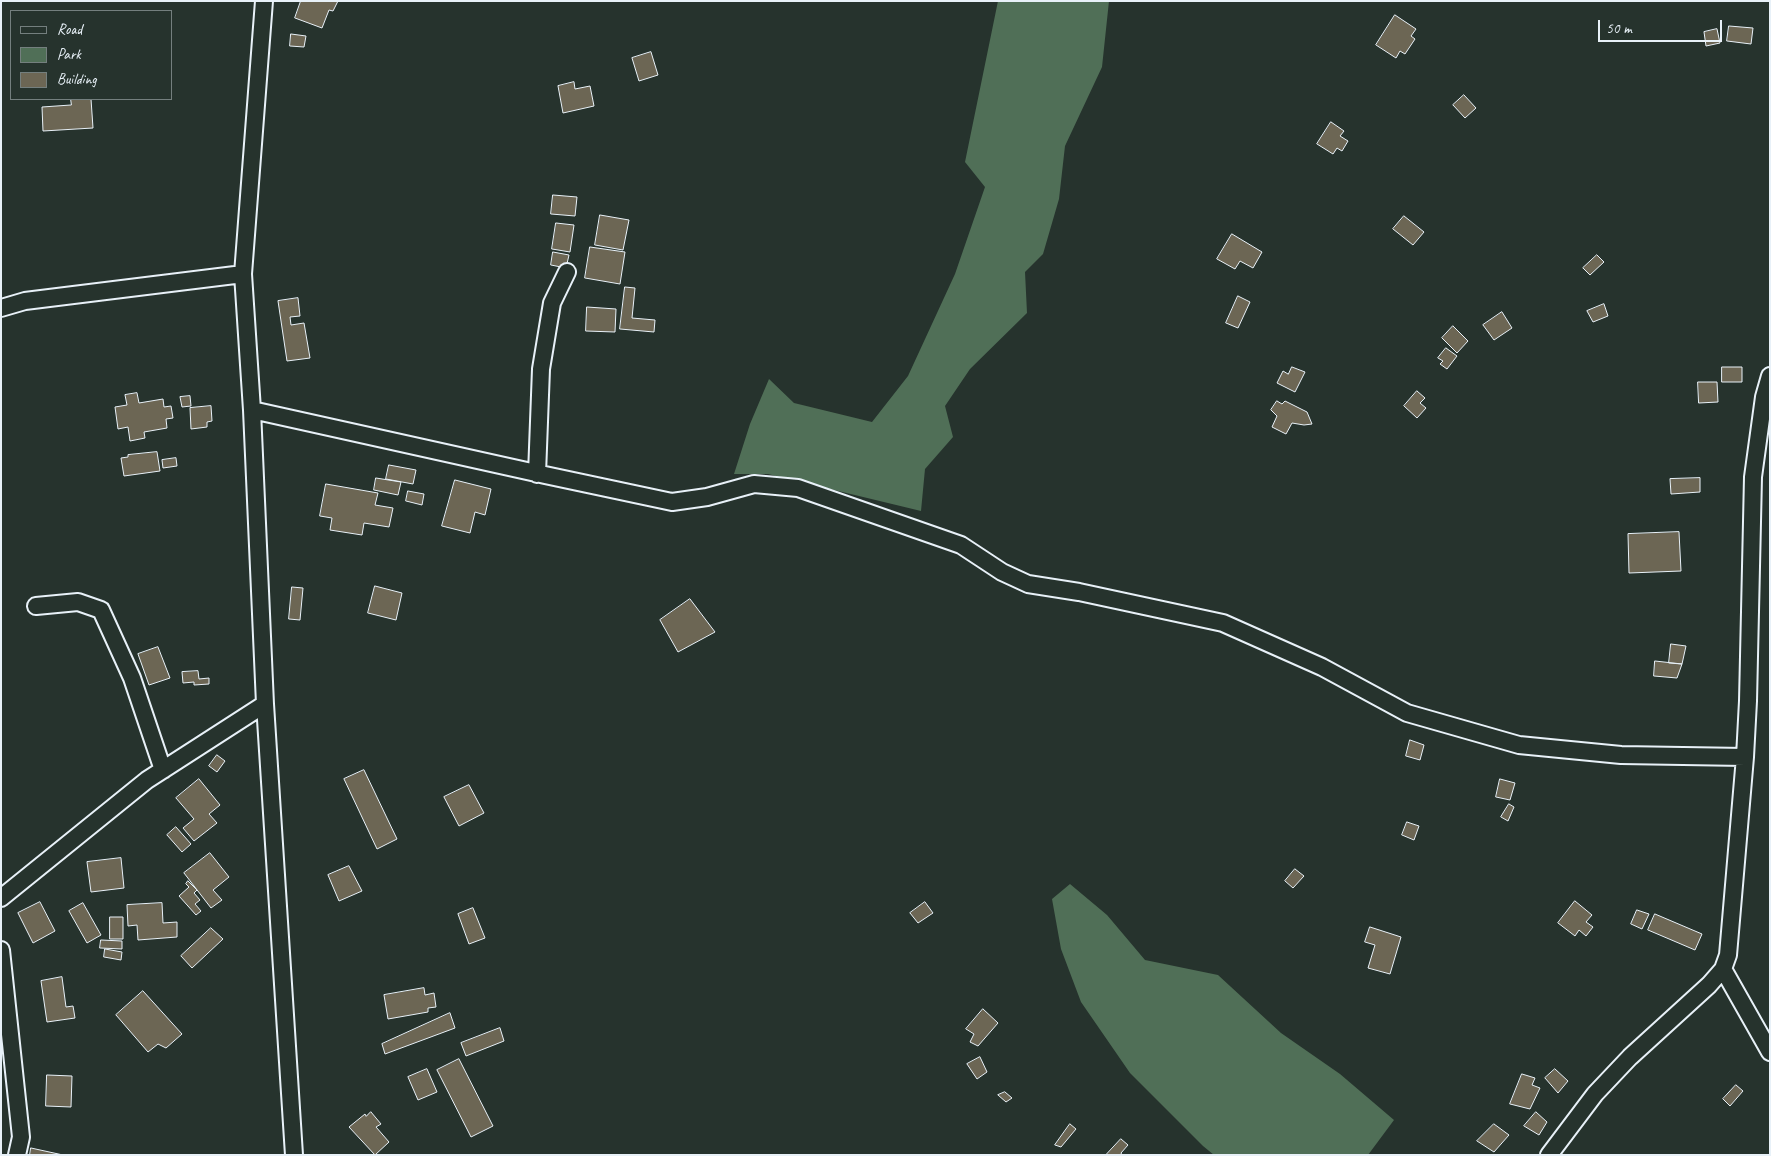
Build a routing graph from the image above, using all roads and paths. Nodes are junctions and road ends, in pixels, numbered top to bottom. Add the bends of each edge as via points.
1 (264, 1) edge
2 (567, 272) dead end
3 (243, 274) junction
4 (1, 308) edge
5 (1770, 376) edge
6 (252, 410) junction
7 (537, 474) junction
8 (36, 606) dead end
9 (265, 704) junction
10 (1745, 757) junction
11 (163, 770) junction
12 (1, 898) edge
13 (1, 950) edge
14 (1723, 969) junction
15 (1770, 1052) edge
16 (17, 1155) edge
17 (294, 1155) edge
18 (1549, 1155) edge

1 - 3 street
2 - 7 street via 552,304 541,370
3 - 4 street via 25,301
3 - 6 street
5 - 10 street via 1764,396 1753,477
6 - 7 street
6 - 9 street
7 - 10 street via 672,502 707,497 754,484 798,488 961,544 1002,572 1028,584 1222,623 1322,667 1407,714 1519,745 1621,755
8 - 11 street via 78,602 101,610 132,678
9 - 11 street
9 - 17 street
10 - 14 street via 1731,927
11 - 12 street
13 - 16 street via 21,1137
14 - 15 street
14 - 18 street via 1595,1094

